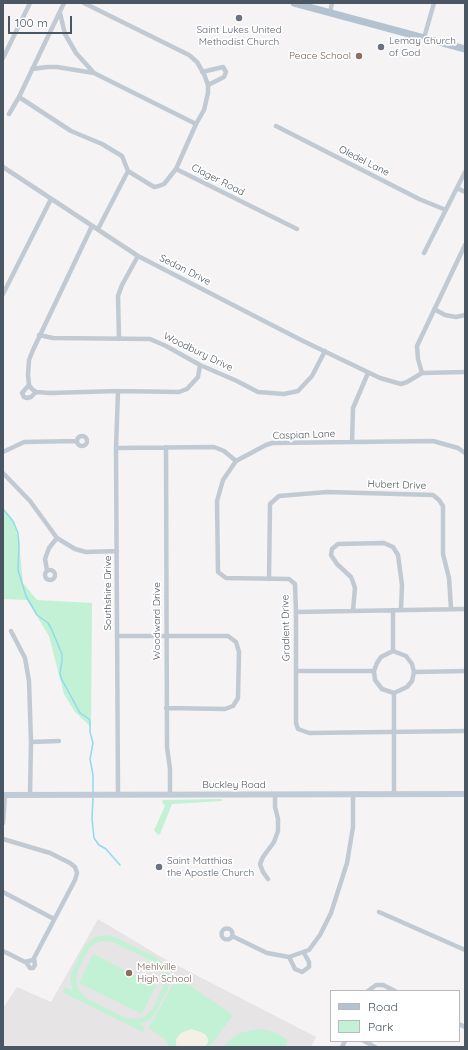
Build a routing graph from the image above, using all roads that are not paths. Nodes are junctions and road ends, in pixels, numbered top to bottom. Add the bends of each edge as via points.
1 (30, 3) edge
2 (64, 3) edge
3 (84, 3) edge
4 (294, 3) edge
5 (332, 3) edge
6 (434, 3) edge
7 (60, 12) junction
8 (330, 12) junction
9 (424, 38) junction
10 (465, 49) edge
11 (3, 58) edge
12 (32, 69) junction
13 (202, 72) junction
14 (94, 73) junction
15 (208, 85) junction
16 (19, 97) junction
17 (9, 114) dead end
18 (196, 124) junction
19 (276, 126) dead end
20 (3, 167) edge
21 (176, 169) junction
22 (128, 171) junction
23 (465, 172) edge
24 (457, 188) junction
25 (465, 192) edge
26 (51, 199) junction
27 (446, 210) junction
28 (92, 226) junction
29 (98, 229) junction
30 (297, 229) dead end
31 (465, 245) edge
32 (424, 253) dead end
33 (138, 256) junction
34 (3, 294) edge
35 (434, 309) junction
36 (465, 315) edge
37 (39, 334) junction
38 (119, 339) junction
39 (325, 352) junction
40 (200, 364) junction
41 (368, 372) junction
42 (422, 372) junction
43 (465, 372) edge
44 (29, 385) junction
45 (36, 392) junction
46 (118, 392) junction
47 (77, 441) dead end
48 (352, 442) junction
49 (116, 448) junction
50 (166, 448) junction
51 (3, 452) edge
52 (465, 453) edge
53 (236, 461) junction
54 (3, 473) edge
55 (57, 538) junction
56 (117, 551) junction
57 (47, 570) dead end
58 (218, 572) joint
59 (269, 579) junction
60 (451, 608) junction
61 (401, 609) junction
62 (465, 609) edge
63 (354, 610) junction
64 (393, 610) junction
65 (296, 612) junction
66 (10, 631) dead end
67 (118, 636) junction
68 (166, 637) junction
69 (393, 651) junction
70 (296, 671) junction
71 (374, 671) junction
72 (465, 671) edge
73 (414, 672) junction
74 (394, 693) junction
75 (166, 708) junction
76 (465, 731) edge
77 (394, 733) junction
78 (59, 741) dead end
79 (31, 742) junction
80 (274, 794) junction
81 (353, 794) junction
82 (394, 794) junction
83 (465, 794) edge
84 (4, 795) edge
85 (30, 795) junction
86 (118, 795) junction
87 (170, 795) junction
88 (3, 823) edge
89 (3, 839) edge
90 (268, 879) dead end
91 (3, 892) edge
92 (380, 912) dead end
93 (54, 919) junction
94 (232, 936) dead end
95 (465, 950) edge
96 (3, 951) edge
97 (304, 953) junction
98 (289, 957) junction
99 (368, 990) edge
100 (393, 990) edge
101 (366, 1042) edge
102 (375, 1047) edge

1 - 11 street
2 - 7 street
3 - 13 street via 190,56
4 - 8 main road
5 - 8 street
6 - 9 street
7 - 12 street
7 - 14 street via 65,34 76,53
8 - 9 main road
9 - 10 main road
12 - 14 street via 57,67
12 - 16 street
13 - 15 street
13 - 15 street via 223,67 226,72 224,77
14 - 18 street
15 - 18 street via 204,110
16 - 17 street
16 - 22 street via 71,131 122,156
18 - 21 street
19 - 27 street, Oledel Lane via 419,199
20 - 26 street, Sedan Drive
21 - 22 street, Clager Road via 164,184 159,186 154,186
21 - 30 street, Clager Road
22 - 29 street
23 - 24 street
24 - 25 street
24 - 27 street
26 - 28 street, Sedan Drive
26 - 34 street
27 - 32 street
28 - 29 street, Sedan Drive
28 - 37 street
29 - 33 street, Sedan Drive
31 - 35 street
33 - 38 street via 118,296
33 - 39 street, Sedan Drive
35 - 36 street via 445,315
35 - 42 street via 417,346
37 - 38 street, Woodbury Drive via 53,338
37 - 44 street via 29,360
38 - 40 street, Woodbury Drive via 150,339
39 - 40 street, Woodbury Drive via 312,376 298,391 288,393 258,392
39 - 41 street, Sedan Drive
40 - 46 street via 198,377 183,392
41 - 42 street, Sedan Drive via 401,384
41 - 48 street via 353,408
42 - 43 street
44 - 45 street
44 - 45 street via 22,393 24,397 31,398
45 - 46 street
46 - 49 street, Southshire Drive
47 - 51 street via 24,442
48 - 52 street, Caspian Lane via 433,441 458,448
48 - 53 street, Caspian Lane via 272,443
49 - 50 street
49 - 56 street, Southshire Drive
50 - 53 street via 214,448 224,451
50 - 68 street, Woodward Drive
53 - 58 street, Caspian Lane via 223,480 217,501
54 - 55 street via 30,502
55 - 56 street via 75,549 86,552
55 - 57 street via 45,559
56 - 67 street, Southshire Drive
58 - 59 street, Gradient Drive via 226,578
59 - 60 street, Hubert Drive via 270,504 278,496 327,492 433,495 443,506 443,554 449,578
59 - 65 street, Gradient Drive via 292,581
60 - 61 street
60 - 62 street
61 - 63 street via 402,585 398,555 394,546 384,543 338,544 332,549 331,555 351,577 355,588
61 - 64 street
63 - 64 street
63 - 65 street
64 - 69 street
65 - 70 street, Gradient Drive
66 - 79 street via 25,658
67 - 68 street
67 - 86 street, Southshire Drive
68 - 75 street, Woodward Drive
68 - 75 street via 228,636 236,642 240,652 238,698 233,706 225,709
69 - 71 street via 381,657
69 - 73 street via 406,656
70 - 71 street
70 - 77 street, Gradient Drive via 298,729 308,733
71 - 74 street via 375,680 382,689
72 - 73 street
73 - 74 street via 407,687
74 - 77 street
75 - 87 street, Woodward Drive
76 - 77 street
77 - 82 street
78 - 79 street
79 - 85 street
80 - 81 street, Buckley Road
80 - 87 street, Buckley Road
80 - 90 street via 278,831 260,864
81 - 82 street, Buckley Road
81 - 97 street via 353,827 340,889 320,935
82 - 83 street, Buckley Road
84 - 85 street, Buckley Road
84 - 88 street
85 - 86 street, Buckley Road
86 - 87 street, Buckley Road
89 - 93 street via 50,853 75,867 75,880
91 - 93 street
92 - 95 street
93 - 96 street via 30,961
94 - 98 street via 267,953
97 - 98 street
97 - 98 street via 309,967 302,972 295,969
99 - 100 street via 376,985
101 - 102 street

